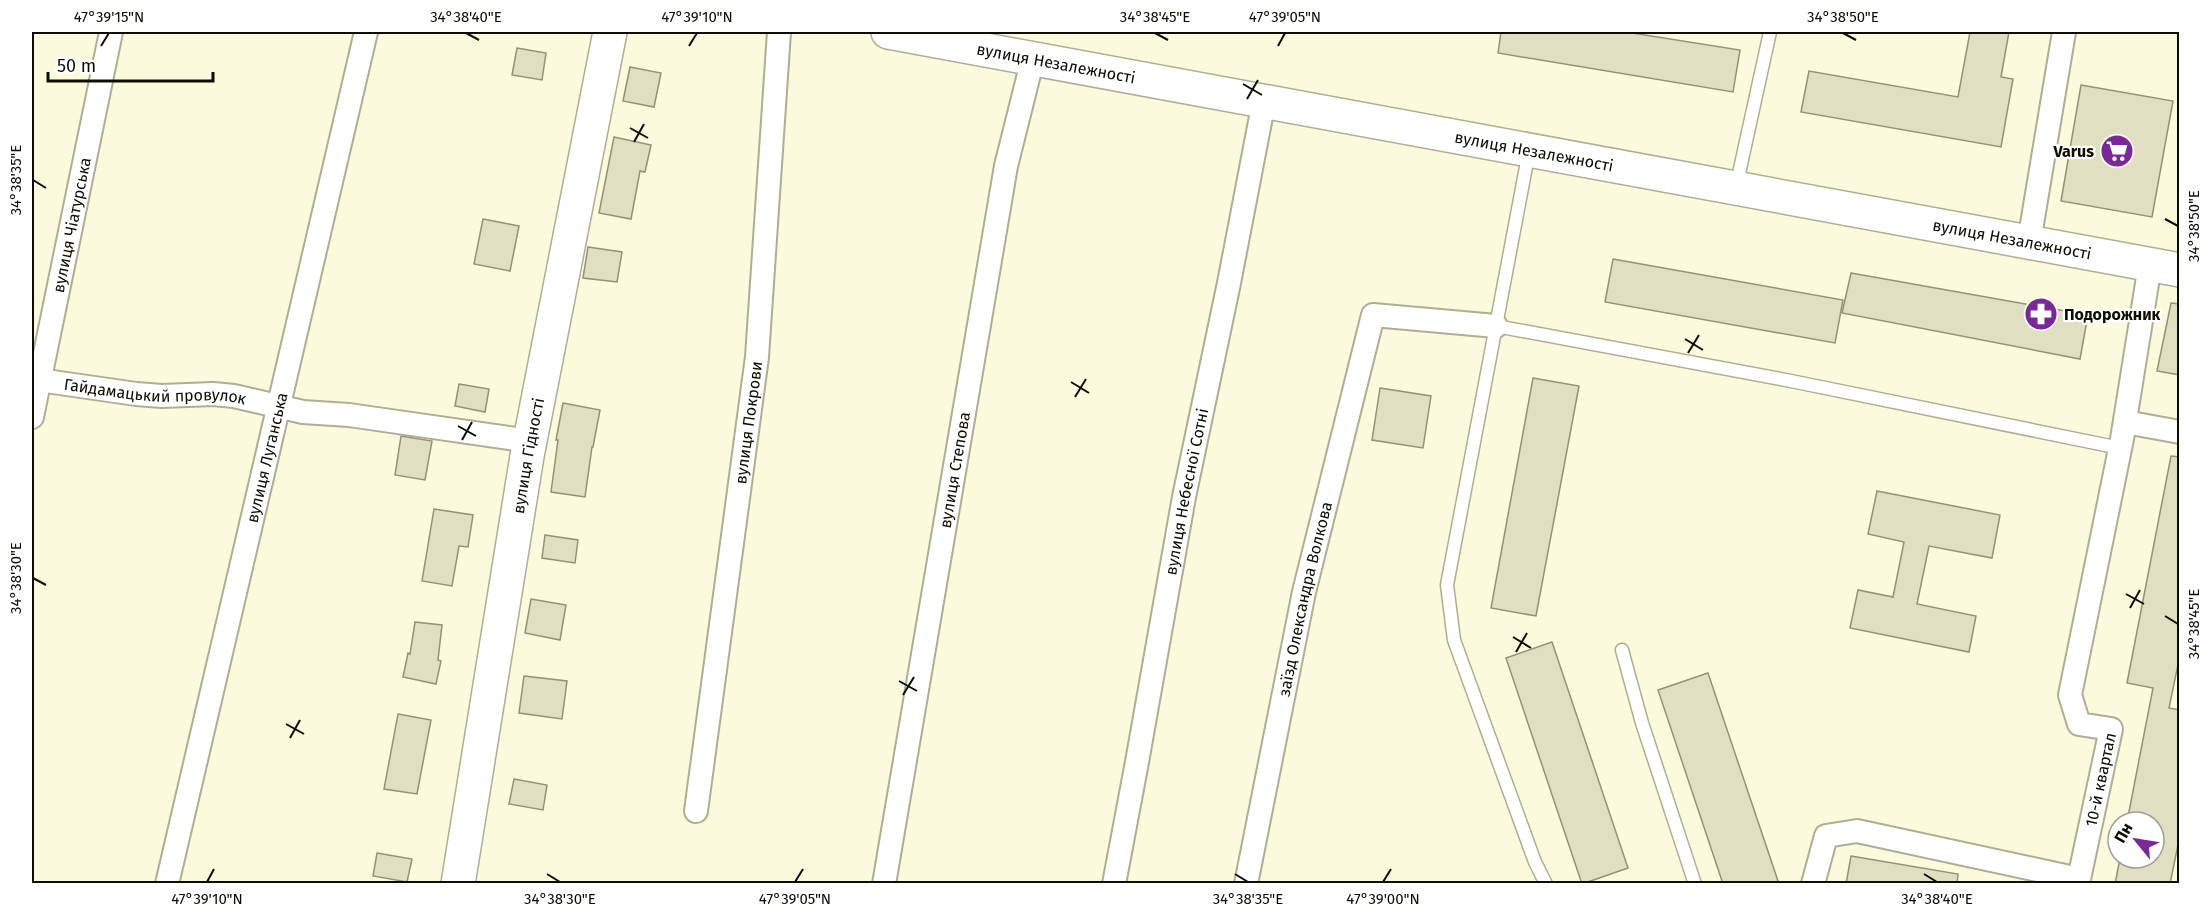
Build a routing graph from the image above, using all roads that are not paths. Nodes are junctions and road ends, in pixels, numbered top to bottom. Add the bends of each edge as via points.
1 (111, 32) edge
2 (366, 32) edge
3 (610, 32) edge
4 (779, 32) edge
5 (888, 32) edge
6 (1770, 32) edge
7 (2064, 32) edge
8 (949, 37) edge
9 (1033, 58) junction
10 (1264, 101) junction
11 (1529, 150) junction
12 (1736, 188) junction
13 (2029, 242) junction
14 (2165, 267) edge
15 (1496, 327) junction
16 (35, 379) edge
17 (279, 407) junction
18 (32, 417) edge
19 (2125, 422) junction
20 (2180, 432) edge
21 (530, 441) junction
22 (2120, 448) junction
23 (1622, 650) dead end
24 (696, 811) dead end
25 (167, 884) edge
26 (458, 884) edge
27 (884, 884) edge
28 (1113, 884) edge
29 (1246, 884) edge
30 (1546, 884) edge
31 (1695, 884) edge
32 (1813, 884) edge

1 - 16 street, вулиця Чіатурська
2 - 17 street, вулиця Луганська
3 - 21 main road, вулиця Гідності
4 - 24 street, вулиця Покрови via 757,357
5 - 8 main road, вулиця Незалежності
6 - 12 lane
7 - 13 street
8 - 9 main road, вулиця Незалежності
9 - 10 main road, вулиця Незалежності
9 - 27 street, вулиця Степова via 1006,166
10 - 11 main road, вулиця Незалежності
10 - 28 street, вулиця Небесної Сотні via 1184,497
11 - 12 main road, вулиця Незалежності
11 - 15 lane
12 - 13 main road, вулиця Незалежності
13 - 14 main road, вулиця Незалежності
14 - 19 street, 10-й квартал
15 - 22 lane via 1791,381
15 - 29 street, заїзд Олександра Волкова via 1372,315 1304,592
15 - 30 lane via 1446,585 1454,640
16 - 17 street, Гайдамацький провулок via 136,394 234,396
16 - 18 street, вулиця Чіатурська
17 - 21 street, Гайдамацький провулок
17 - 25 street, вулиця Луганська
19 - 20 street
19 - 22 street, 10-й квартал
21 - 26 main road, вулиця Гідності
22 - 32 street, 10-й квартал via 2070,695 2079,724 2111,729 2079,879 1857,831 1826,836
23 - 31 lane

